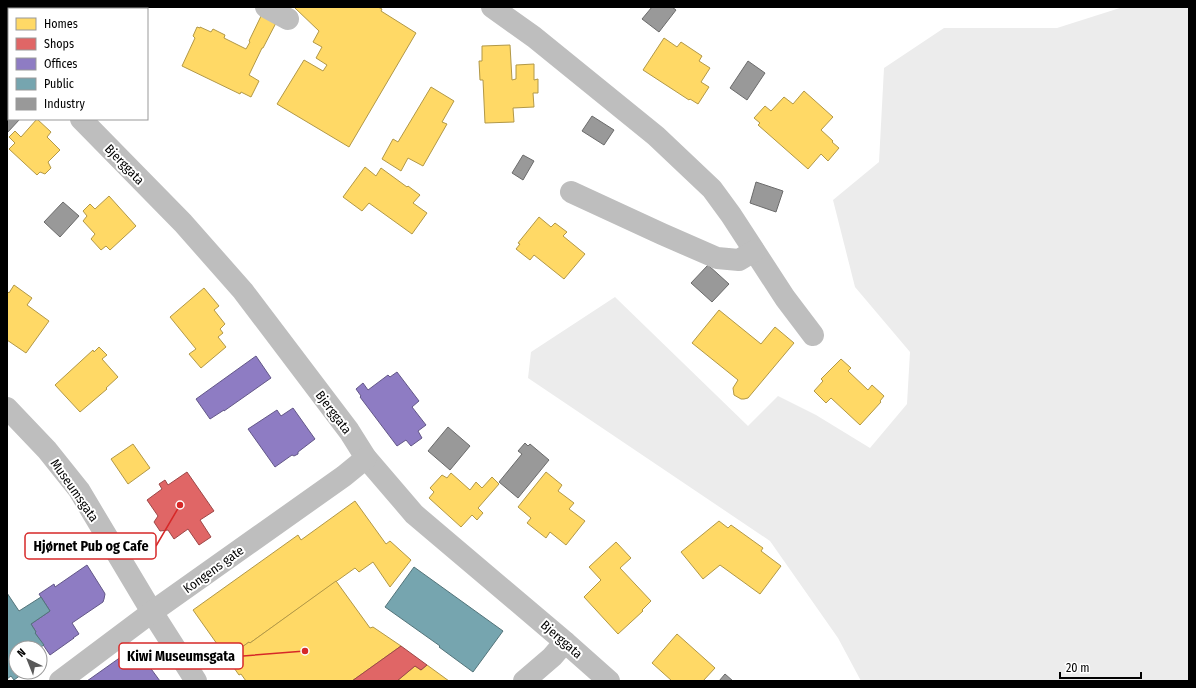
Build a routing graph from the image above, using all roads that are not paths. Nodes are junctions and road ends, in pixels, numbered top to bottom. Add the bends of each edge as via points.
1 (266, 7) edge
2 (492, 7) edge
3 (288, 19) dead end
4 (82, 120) edge
5 (571, 192) dead end
6 (754, 251) junction
7 (813, 335) dead end
8 (7, 408) edge
9 (366, 458) junction
10 (152, 612) junction
11 (565, 642) junction
12 (60, 681) edge
13 (196, 681) edge
14 (524, 681) edge
15 (610, 681) edge

1 - 3 street
2 - 6 street via 534,37 656,136 712,189
4 - 9 street, Bjerggata via 183,223 243,291 349,431
5 - 6 street via 717,258 739,260
6 - 7 street
8 - 10 street, Museumsgata via 47,450 79,490
9 - 10 street, Kongens gate
9 - 11 street, Bjerggata via 414,514
10 - 12 street, Kongens gate
10 - 13 street, Museumsgata
11 - 14 street
11 - 15 street, Bjerggata

